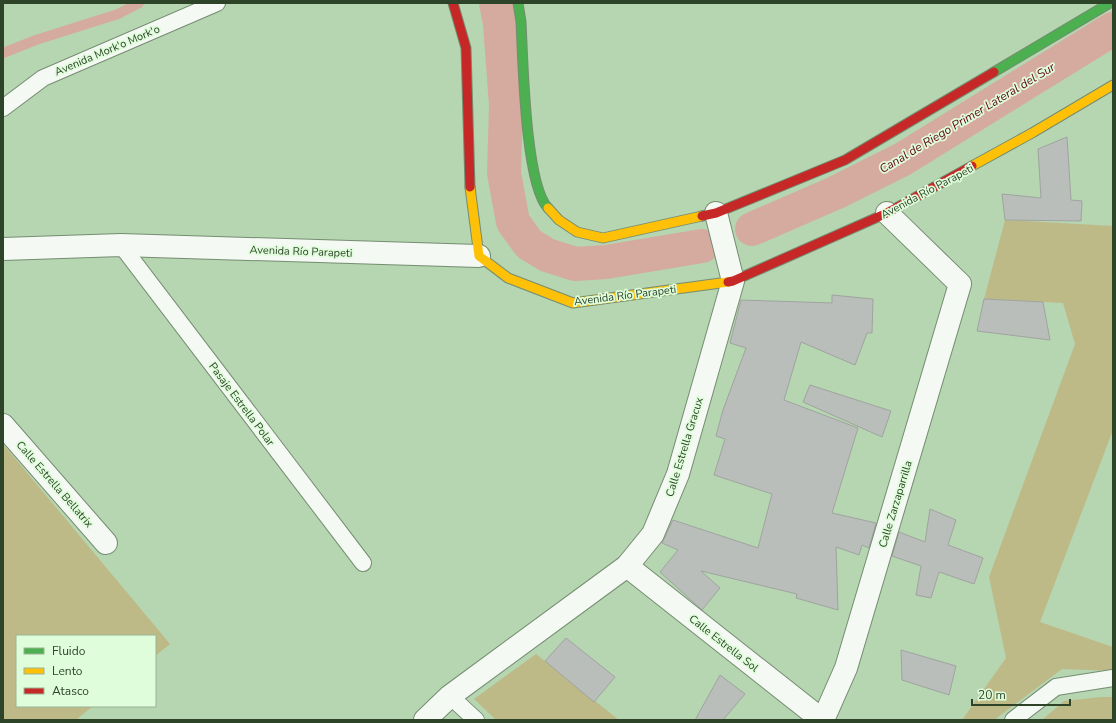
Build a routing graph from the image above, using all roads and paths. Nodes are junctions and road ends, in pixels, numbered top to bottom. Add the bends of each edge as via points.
1 (217, 3) edge
2 (453, 3) edge
3 (518, 3) edge
4 (1110, 3) edge
5 (1113, 85) edge
6 (3, 108) edge
7 (716, 213) junction
8 (887, 213) junction
9 (120, 245) junction
10 (3, 249) edge
11 (478, 256) junction
12 (733, 281) junction
13 (3, 425) edge
14 (106, 543) dead end
15 (364, 563) dead end
16 (626, 566) junction
17 (1113, 678) edge
18 (450, 696) junction
19 (425, 720) edge
20 (476, 720) edge
21 (822, 720) edge
22 (1014, 720) edge

1 - 6 lane, Avenida Mork'o Mork'o via 43,78
2 - 11 street via 466,48 470,189
3 - 7 street via 528,142 535,178 544,204 558,220 576,232 603,238
4 - 7 street via 846,160
5 - 8 street, Avenida Río Parapeti
7 - 12 street, Calle Estrella Gracux
8 - 12 street, Avenida Río Parapeti
8 - 21 street, Calle Zarzaparrilla via 960,284 846,668
9 - 10 street, Avenida Río Parapeti
9 - 11 street, Avenida Río Parapeti
9 - 15 lane, Pasaje Estrella Polar
11 - 12 street, Avenida Río Parapeti via 508,278 573,303
12 - 16 street, Calle Estrella Gracux via 678,474 653,534
13 - 14 street, Calle Estrella Bellatrix
16 - 18 street, Calle Estrella Gracux
16 - 21 street, Calle Estrella Sol
17 - 22 lane via 1056,687
18 - 19 street, Calle Estrella Gracux
18 - 20 lane

